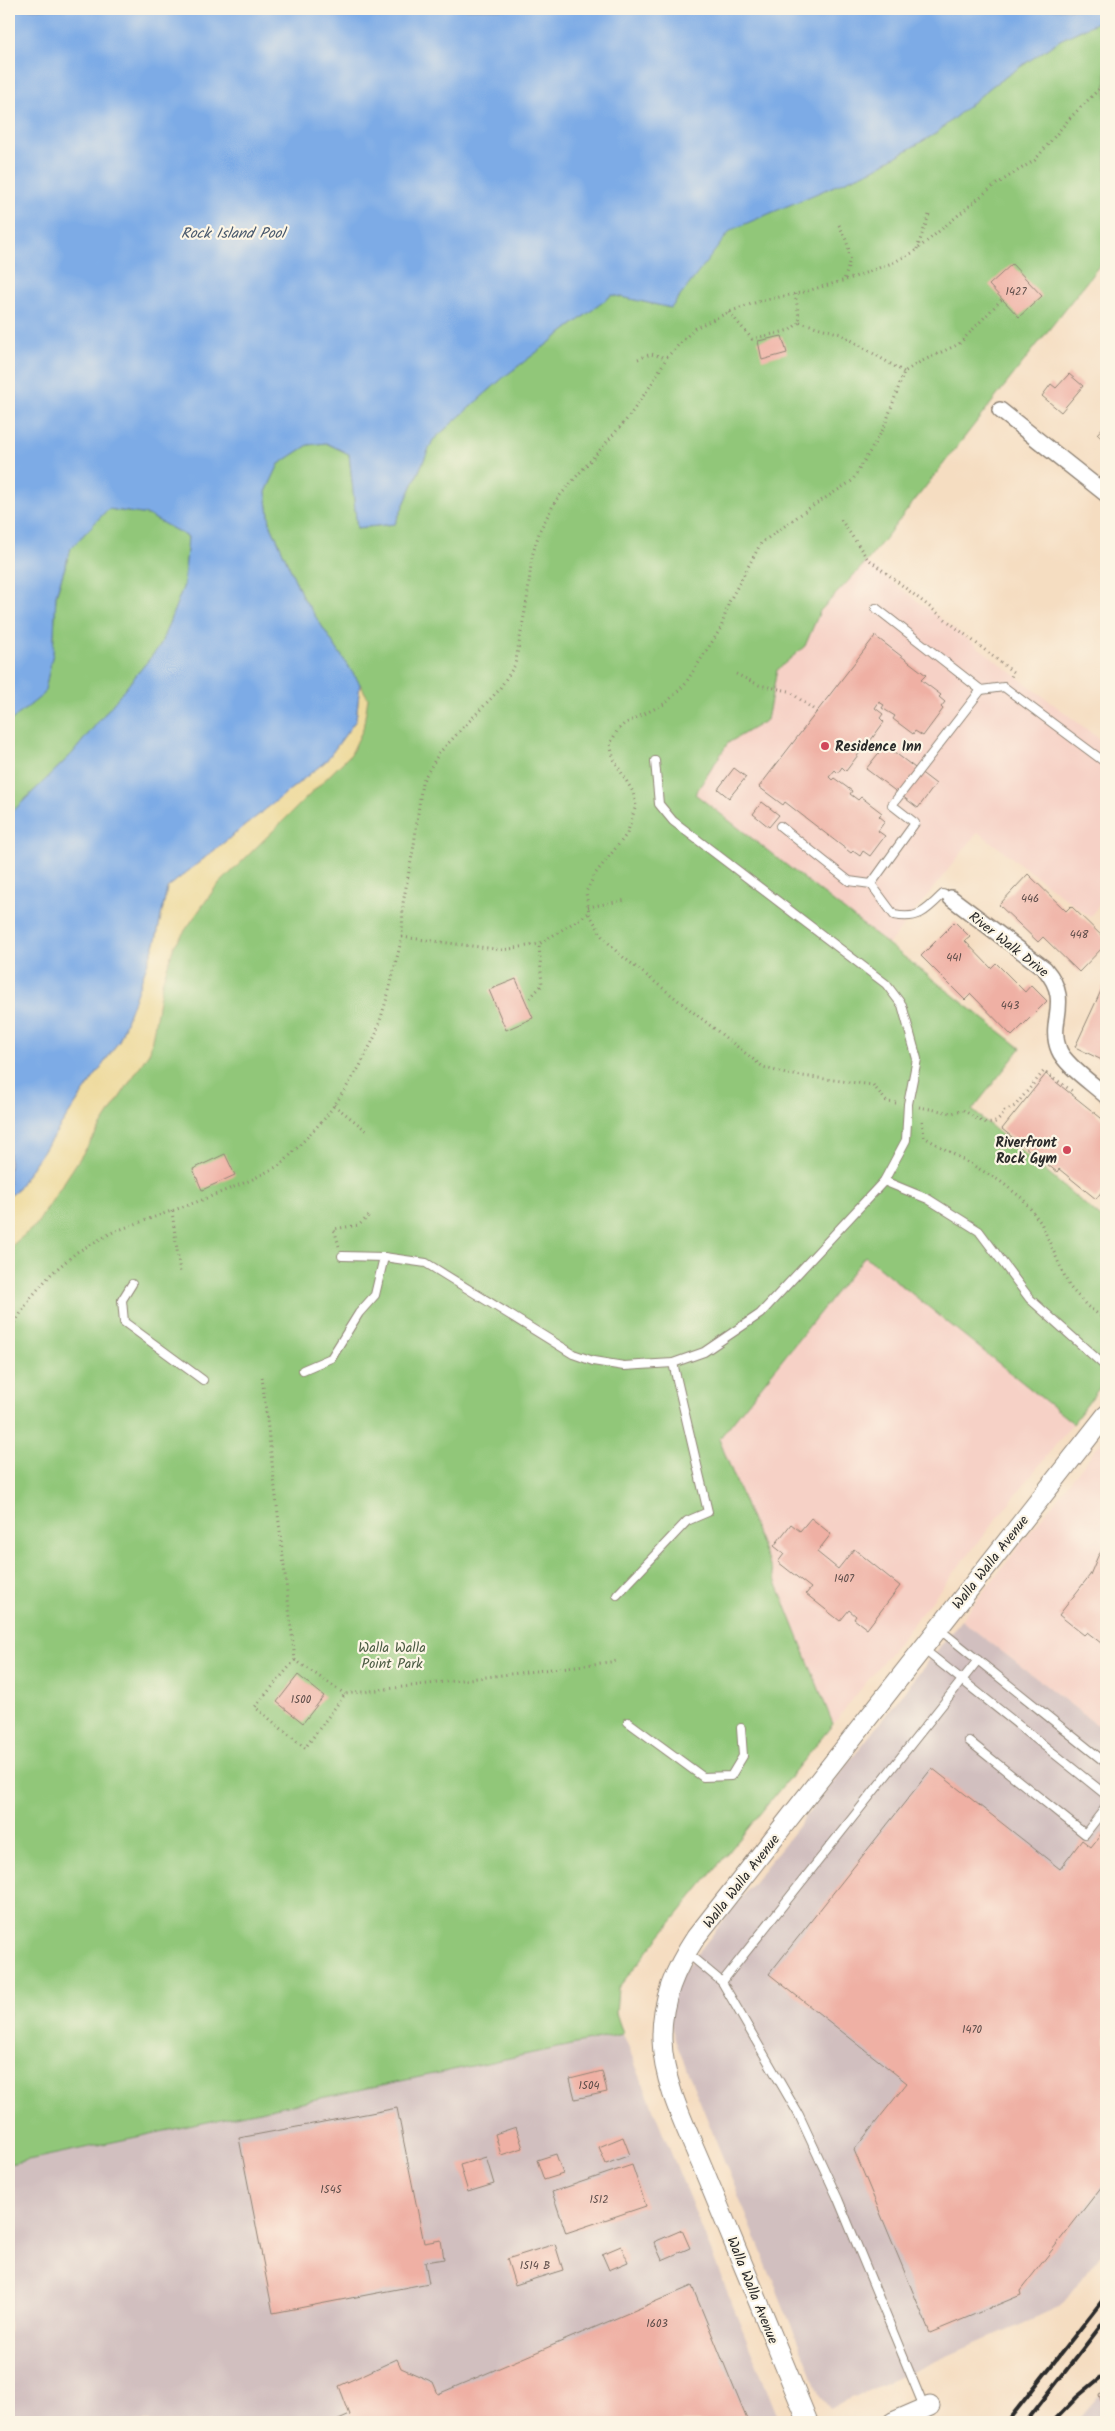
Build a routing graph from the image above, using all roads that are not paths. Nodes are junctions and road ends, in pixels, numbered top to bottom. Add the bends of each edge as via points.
1 (1000, 410) dead end
2 (1106, 494) edge
3 (876, 608) dead end
4 (981, 690) junction
5 (655, 761) dead end
6 (1106, 763) edge
7 (780, 826) dead end
8 (872, 884) junction
9 (950, 898) joint
10 (1106, 1096) edge
11 (884, 1181) junction
12 (342, 1256) road end
13 (384, 1257) junction
14 (132, 1284) dead end
15 (673, 1363) junction
16 (1106, 1368) edge
17 (303, 1370) dead end
18 (204, 1380) dead end
19 (1106, 1414) edge
20 (617, 1596) dead end
21 (938, 1628) junction
22 (922, 1648) junction
23 (978, 1660) junction
24 (963, 1680) junction
25 (628, 1722) dead end
26 (741, 1728) dead end
27 (969, 1741) dead end
28 (1106, 1763) edge
29 (1106, 1795) edge
30 (1106, 1807) edge
31 (686, 1952) junction
32 (722, 1982) junction
33 (927, 2408) joint
34 (808, 2422) edge
35 (893, 2422) edge

1 - 2 street
3 - 4 lane
4 - 6 lane via 1004,687
4 - 8 lane via 892,805 915,823
5 - 11 lane via 659,804 673,821 886,984 902,1005 917,1059 908,1104 906,1140
7 - 8 lane via 849,880
8 - 9 lane via 894,915 907,918 924,912 943,894
9 - 10 street, River Walk Drive via 1053,978 1060,1000 1056,1035 1059,1052
11 - 15 lane via 760,1314 704,1352
11 - 16 lane via 928,1199 979,1231 1030,1299
12 - 13 lane
13 - 15 lane via 426,1263 573,1354 624,1366
13 - 17 lane via 375,1295 359,1313 331,1358
14 - 18 lane via 122,1300 124,1322
15 - 20 lane via 708,1512 687,1521
19 - 21 street, Walla Walla Avenue
21 - 22 street, Walla Walla Avenue
21 - 23 lane
22 - 24 lane
22 - 31 street, Walla Walla Avenue
23 - 24 lane
23 - 28 lane
24 - 29 lane
24 - 32 lane
25 - 26 lane via 703,1777 730,1776 743,1756
27 - 30 lane via 1085,1834
31 - 32 lane
31 - 34 street, Walla Walla Avenue via 674,1974 664,2008 662,2039 666,2070
32 - 33 lane via 799,2115
33 - 35 street

